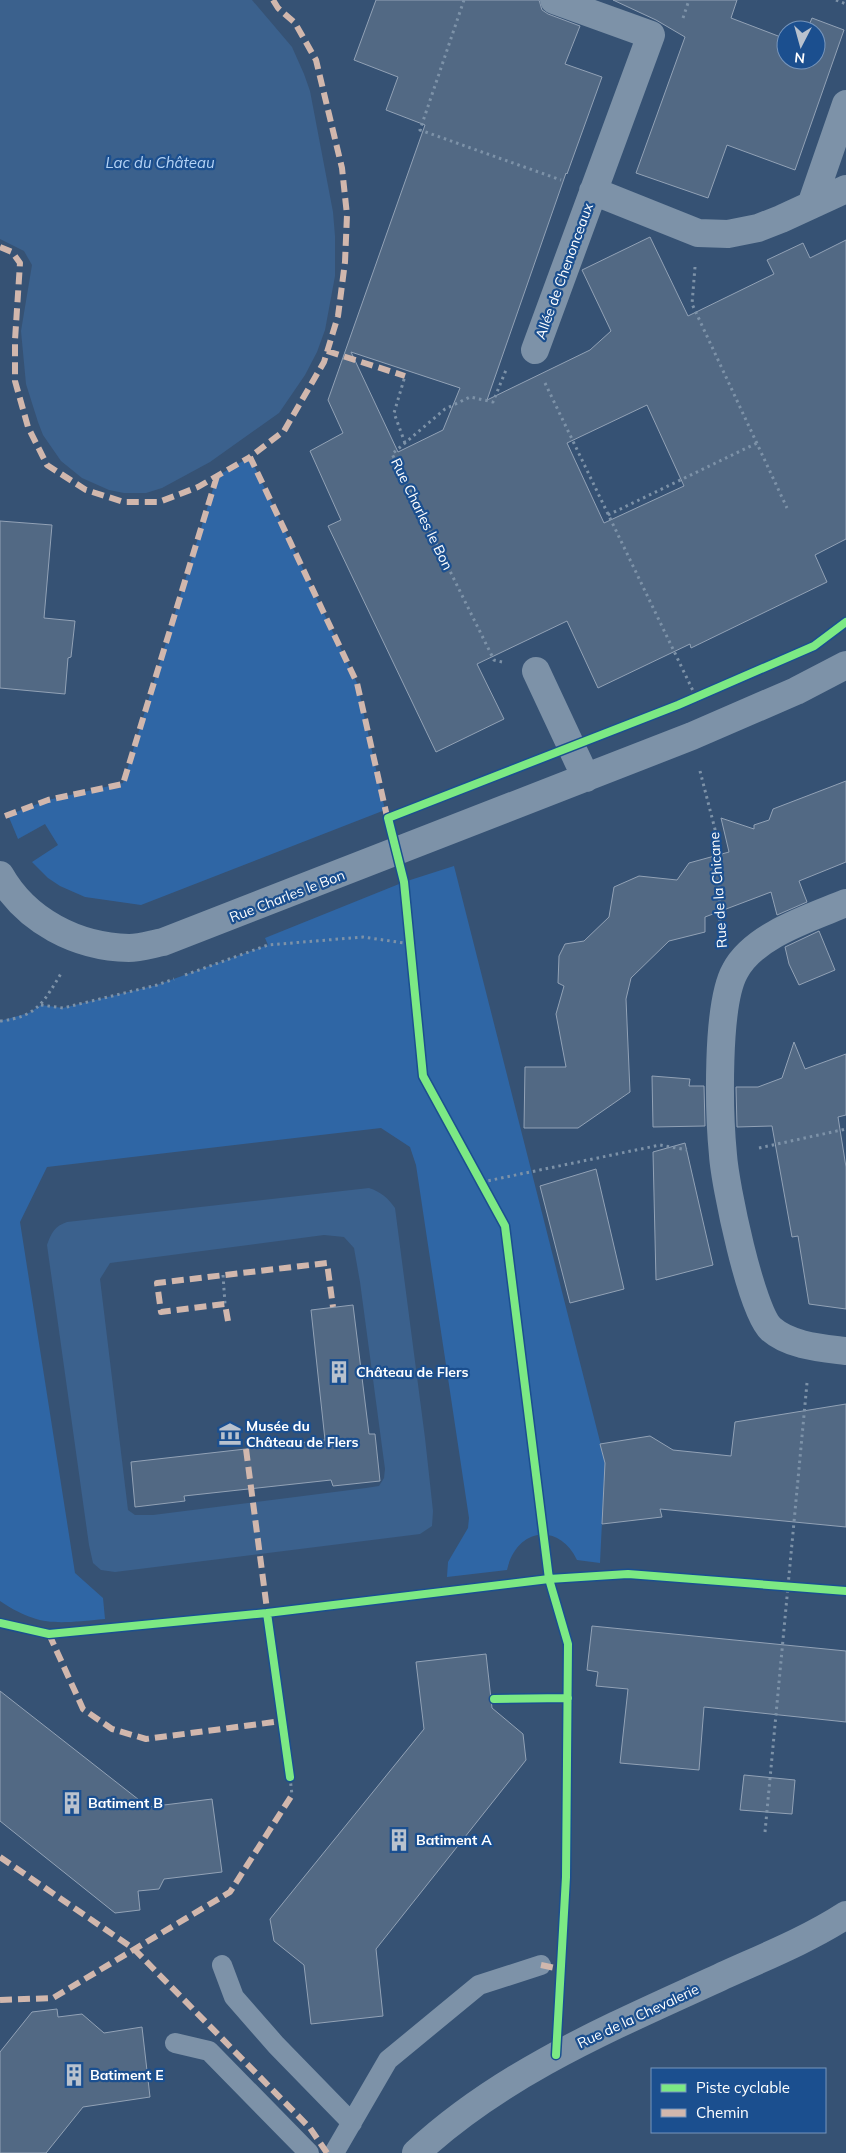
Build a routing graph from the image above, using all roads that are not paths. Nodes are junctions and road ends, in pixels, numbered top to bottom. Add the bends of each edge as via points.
1 (554, 0) edge
2 (846, 104) edge
3 (846, 189) edge
4 (593, 191) junction
5 (811, 205) junction
6 (535, 350) road end
7 (846, 665) edge
8 (536, 671) road end
9 (586, 778) junction
10 (0, 876) edge
11 (846, 903) edge
12 (846, 1351) edge
13 (846, 1915) edge
14 (222, 1964) dead end
15 (540, 1965) dead end
16 (175, 2043) dead end
17 (352, 2123) junction
18 (309, 2153) edge
19 (334, 2153) edge
20 (416, 2153) edge

1 - 4 street, Allée de Chenonceaux via 651,35
2 - 5 street
3 - 5 street, Allée de Chenonceaux
4 - 5 street, Allée de Chenonceaux via 698,233 728,234 758,228
4 - 6 street, Allée de Chenonceaux
7 - 9 street, Rue Charles le Bon via 796,691
8 - 9 street
9 - 10 street, Rue Charles le Bon via 194,932 131,948 83,941 57,930 34,916
11 - 12 street, Rue de la Chicane via 768,938 735,970 728,990 723,1026 721,1118 723,1157 745,1266 761,1315 771,1329 791,1340 811,1347
13 - 20 street, Rue de la Chevalerie via 793,1944 518,2076 467,2111
14 - 17 lane via 234,1997
15 - 17 lane via 479,1985 388,2060
16 - 18 lane via 209,2051
17 - 19 lane

